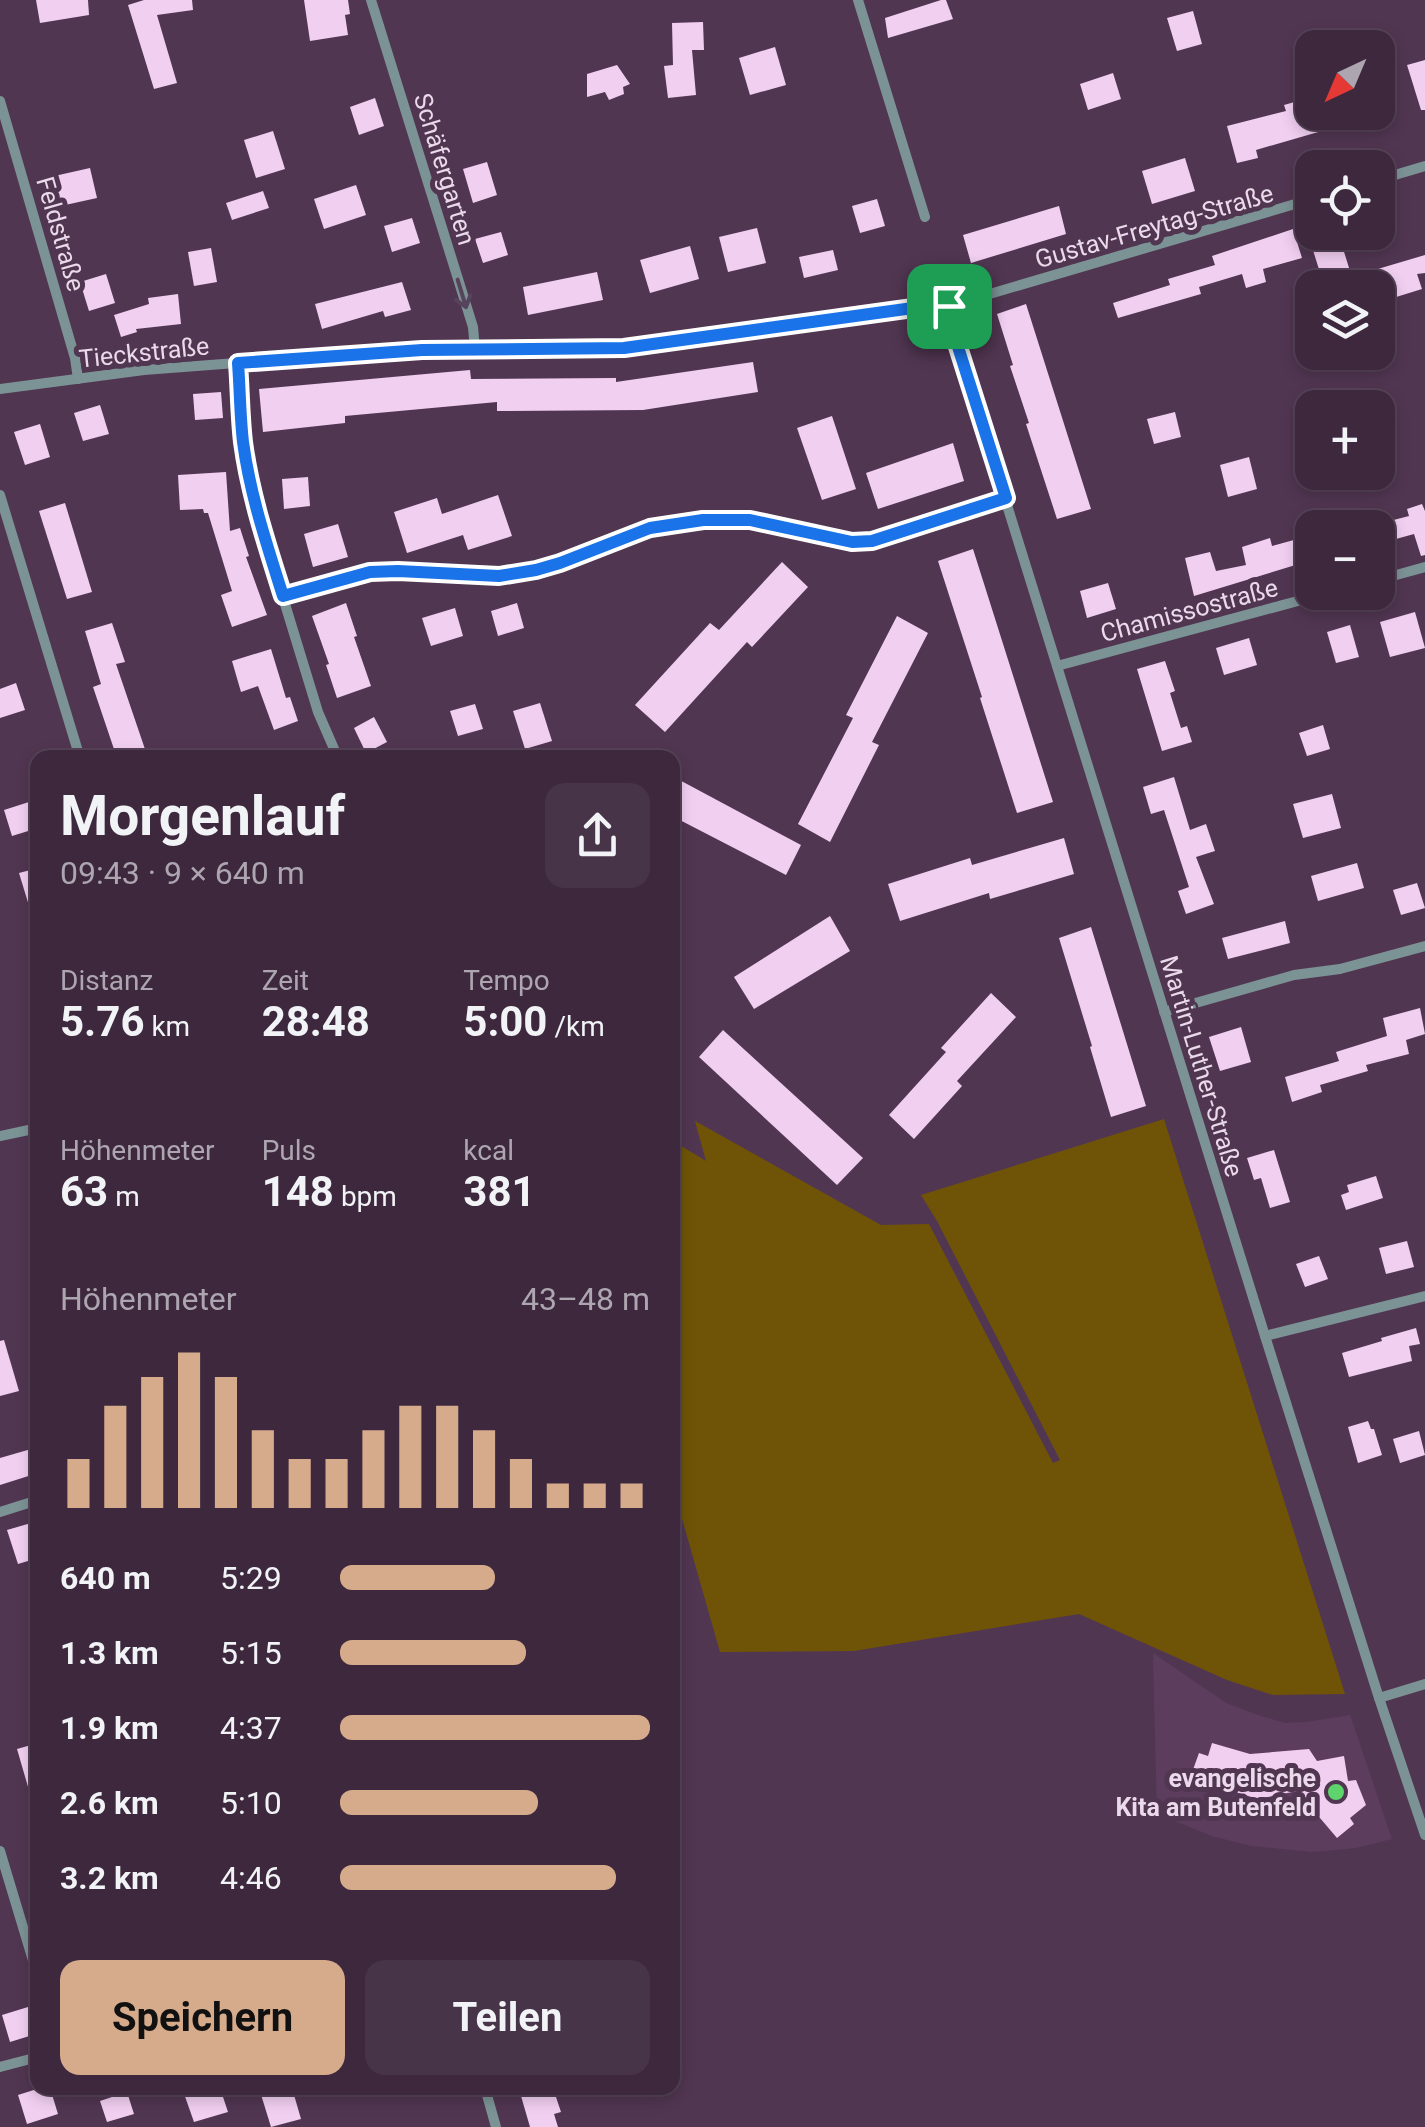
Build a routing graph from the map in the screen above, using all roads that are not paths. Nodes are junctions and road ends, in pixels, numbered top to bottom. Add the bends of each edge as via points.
1 (371, 0) edge
2 (858, 0) edge
3 (0, 101) edge
4 (1425, 166) edge
5 (1395, 175) edge
6 (1295, 205) edge
7 (925, 216) dead end
8 (949, 306) junction
9 (475, 350) junction
10 (238, 363) junction
11 (78, 379) junction
12 (0, 390) edge
13 (0, 495) edge
14 (1006, 498) junction
15 (1425, 568) edge
16 (1395, 576) edge
17 (283, 596) junction
18 (1295, 602) edge
19 (1057, 666) junction
20 (78, 750) edge
21 (335, 750) edge
22 (1425, 946) edge
23 (1164, 1012) junction
24 (30, 1130) edge
25 (0, 1136) edge
26 (1425, 1296) edge
27 (1265, 1336) junction
28 (30, 1503) edge
29 (0, 1512) edge
30 (1425, 1684) edge
31 (1379, 1698) junction
32 (1425, 1835) edge
33 (0, 1851) edge
34 (30, 1951) edge
35 (30, 2059) edge
36 (0, 2067) edge
37 (486, 2095) edge
38 (496, 2127) edge

1 -> 9 street, Schäfergarten
2 - 7 street
3 - 11 street, Feldstraße
4 - 5 street
6 - 8 street, Gustav-Freytag-Straße
8 - 9 street, Tieckstraße via 624,348
8 - 14 street, Martin-Luther-Straße
9 - 10 street, Tieckstraße
10 - 11 street, Tieckstraße
10 - 17 street via 250,483
11 - 12 street, Tieckstraße
13 - 20 street
14 - 17 street via 872,541 750,520 703,520 650,528 536,570 499,576 370,572
14 - 19 street, Martin-Luther-Straße
15 - 16 street
17 - 21 street
18 - 19 street, Chamissostraße
19 - 23 street, Martin-Luther-Straße
22 - 23 street
23 - 27 street, Martin-Luther-Straße
24 - 25 street
26 - 27 street
27 - 31 street, Martin-Luther-Straße
28 - 29 street
30 - 31 street
31 - 32 street, Martin-Luther-Straße
33 - 34 street
35 - 36 street
37 - 38 street

